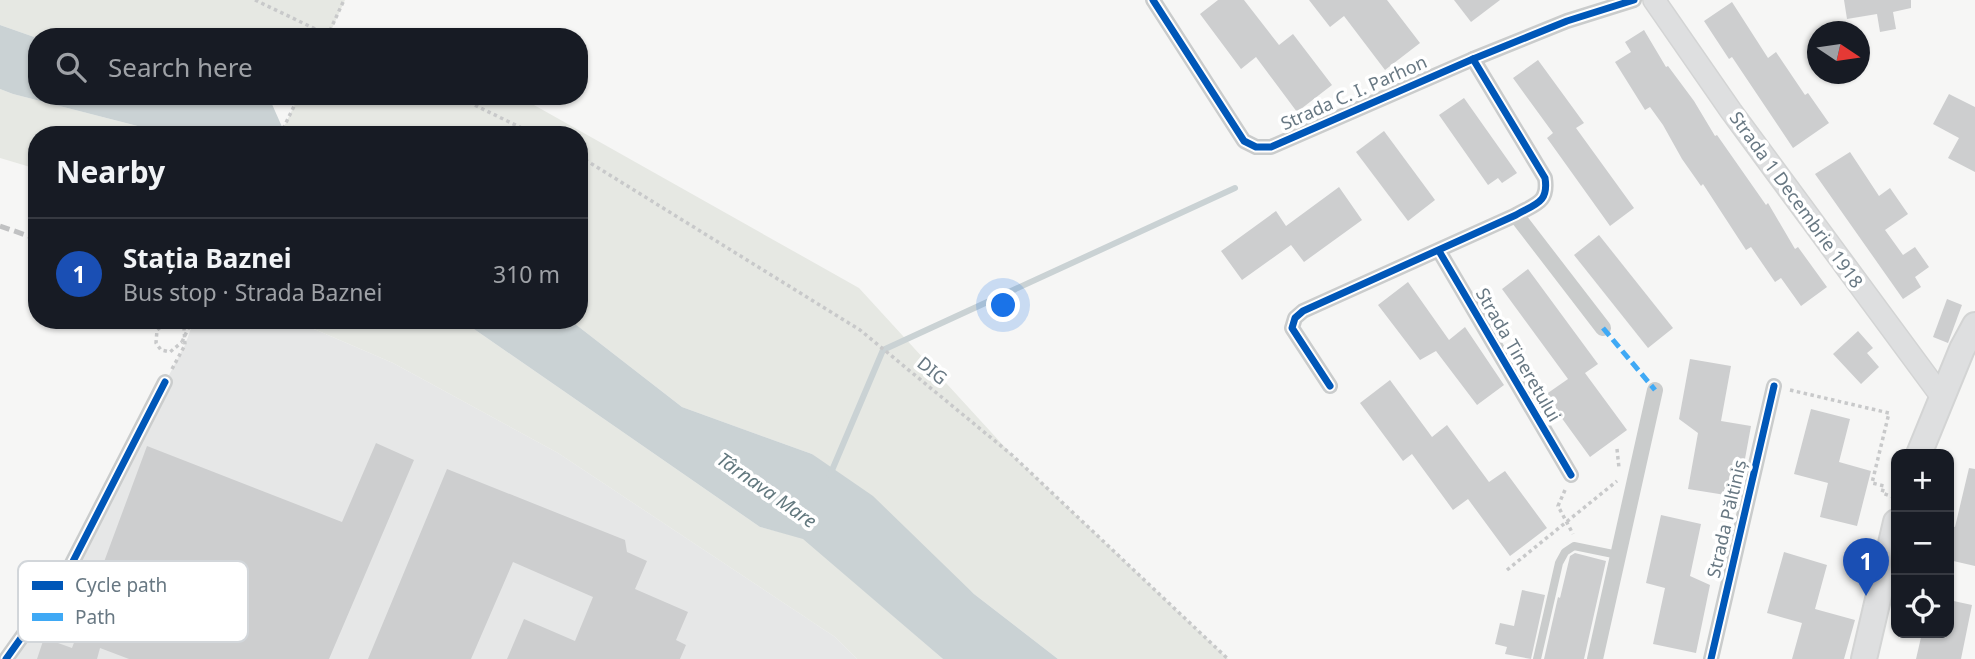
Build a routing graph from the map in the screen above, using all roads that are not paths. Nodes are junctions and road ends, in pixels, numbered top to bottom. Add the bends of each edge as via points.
1 (1153, 0) edge
2 (1634, 0) edge
3 (1654, 0) edge
4 (1473, 59) junction
5 (1516, 215) junction
6 (1439, 251) junction
7 (1975, 325) edge
8 (1603, 328) dead end
9 (165, 382) road end
10 (1330, 386) dead end
11 (1774, 386) road end
12 (1655, 390) dead end
13 (1942, 397) junction
14 (1921, 449) edge
15 (1571, 475) road end
16 (1891, 543) edge
17 (1618, 555) junction
18 (73, 561) edge
19 (18, 642) edge
20 (6, 659) edge
21 (1537, 659) edge
22 (1595, 659) edge
23 (1711, 659) edge
24 (1864, 659) edge

1 - 4 street, Strada C. I. Parhon via 1244,141 1256,147 1271,147
2 - 4 street, Strada C. I. Parhon
3 - 13 main road, Strada 1 Decembrie 1918
4 - 5 street via 1545,178 1542,200
5 - 6 street
5 - 8 street
6 - 10 street via 1303,310 1295,318 1292,328
6 - 15 street, Strada Tineretului
7 - 13 main road
9 - 18 street
11 - 23 street, Strada Păltiniș
12 - 17 street
13 - 14 main road
16 - 24 main road
17 - 21 lane via 1574,546 1565,552
17 - 22 street
19 - 20 street

